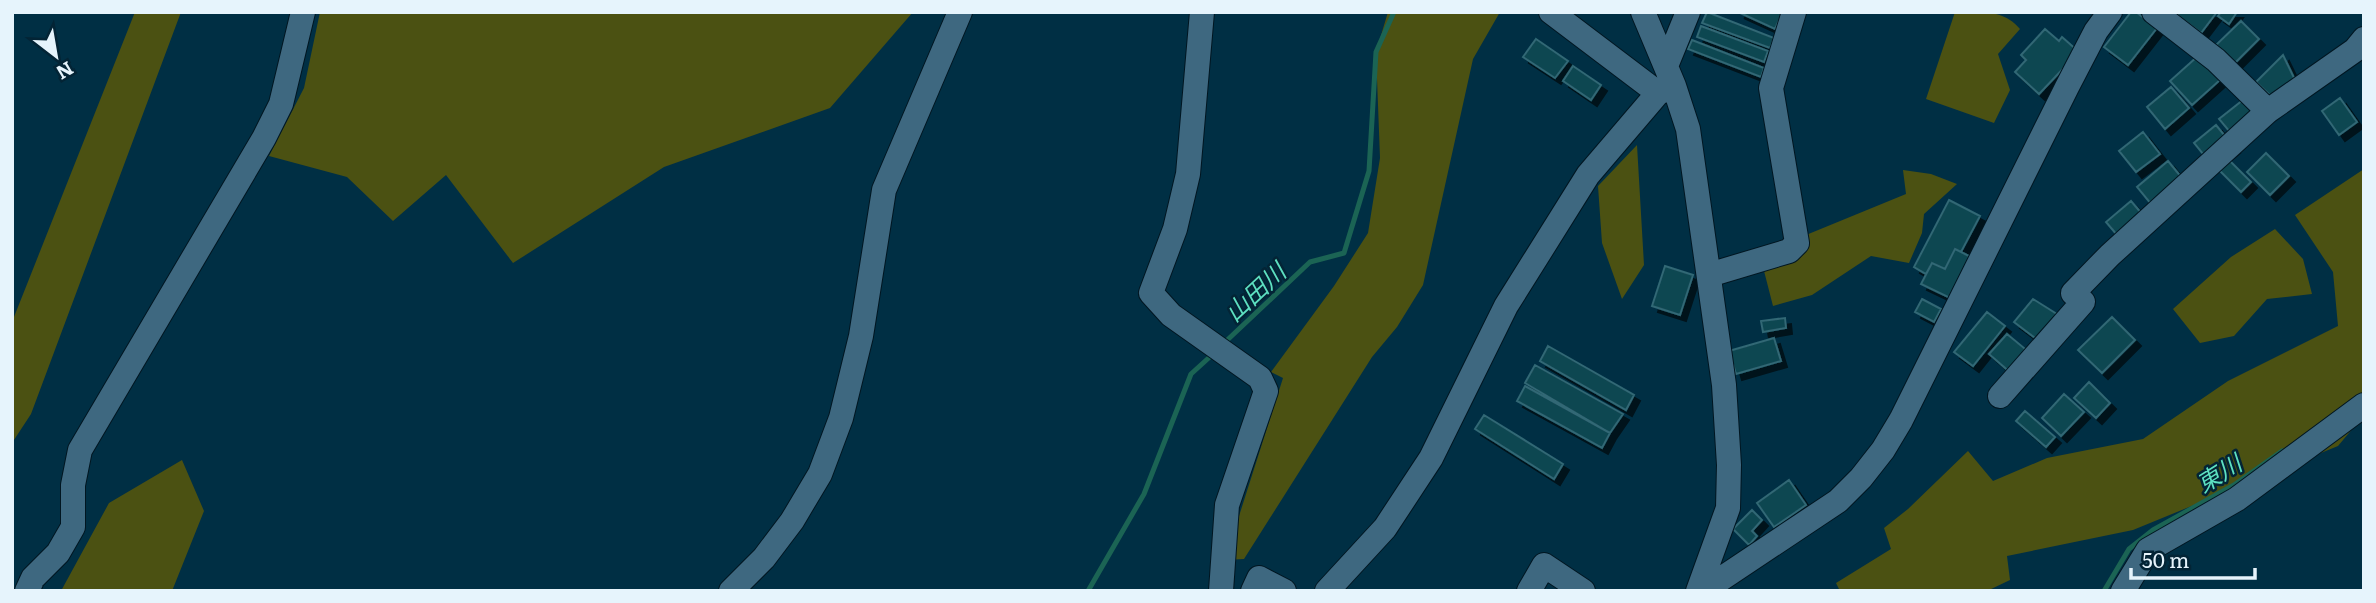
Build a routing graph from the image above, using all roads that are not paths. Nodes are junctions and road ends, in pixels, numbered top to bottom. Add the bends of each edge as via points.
1 (303, 12) edge
2 (960, 12) edge
3 (1202, 12) edge
4 (1551, 12) edge
5 (1643, 12) edge
6 (1688, 12) edge
7 (1794, 12) edge
8 (2110, 12) edge
9 (2154, 12) edge
10 (2364, 39) edge
11 (1666, 82) junction
12 (2268, 111) junction
13 (1709, 275) junction
14 (2000, 396) dead end
15 (2364, 405) edge
16 (27, 591) edge
17 (731, 591) edge
18 (1221, 591) edge
19 (1253, 591) edge
20 (1284, 591) edge
21 (1327, 591) edge
22 (1530, 591) edge
23 (1583, 591) edge
24 (1701, 591) edge
25 (2123, 591) edge

1 - 16 street via 281,104 80,450 73,485 73,527
2 - 17 street via 884,190 861,336 841,418 820,474 764,558
3 - 18 street via 1188,174 1175,229 1151,293 1171,315 1260,378 1266,391 1227,505
4 - 11 street
5 - 11 street
6 - 11 street
7 - 13 street via 1771,88 1797,243 1789,251
8 - 24 street via 2096,31 1883,450 1838,501
9 - 12 street via 2216,60
10 - 12 street
11 - 13 street via 1688,129
11 - 21 street via 1588,175 1506,306 1431,458 1385,528
12 - 14 street via 2073,293 2083,302
13 - 24 street via 1728,425 1729,476 1728,508
15 - 25 street via 2237,499 2148,550
19 - 20 street via 1259,578
22 - 23 street via 1544,565

